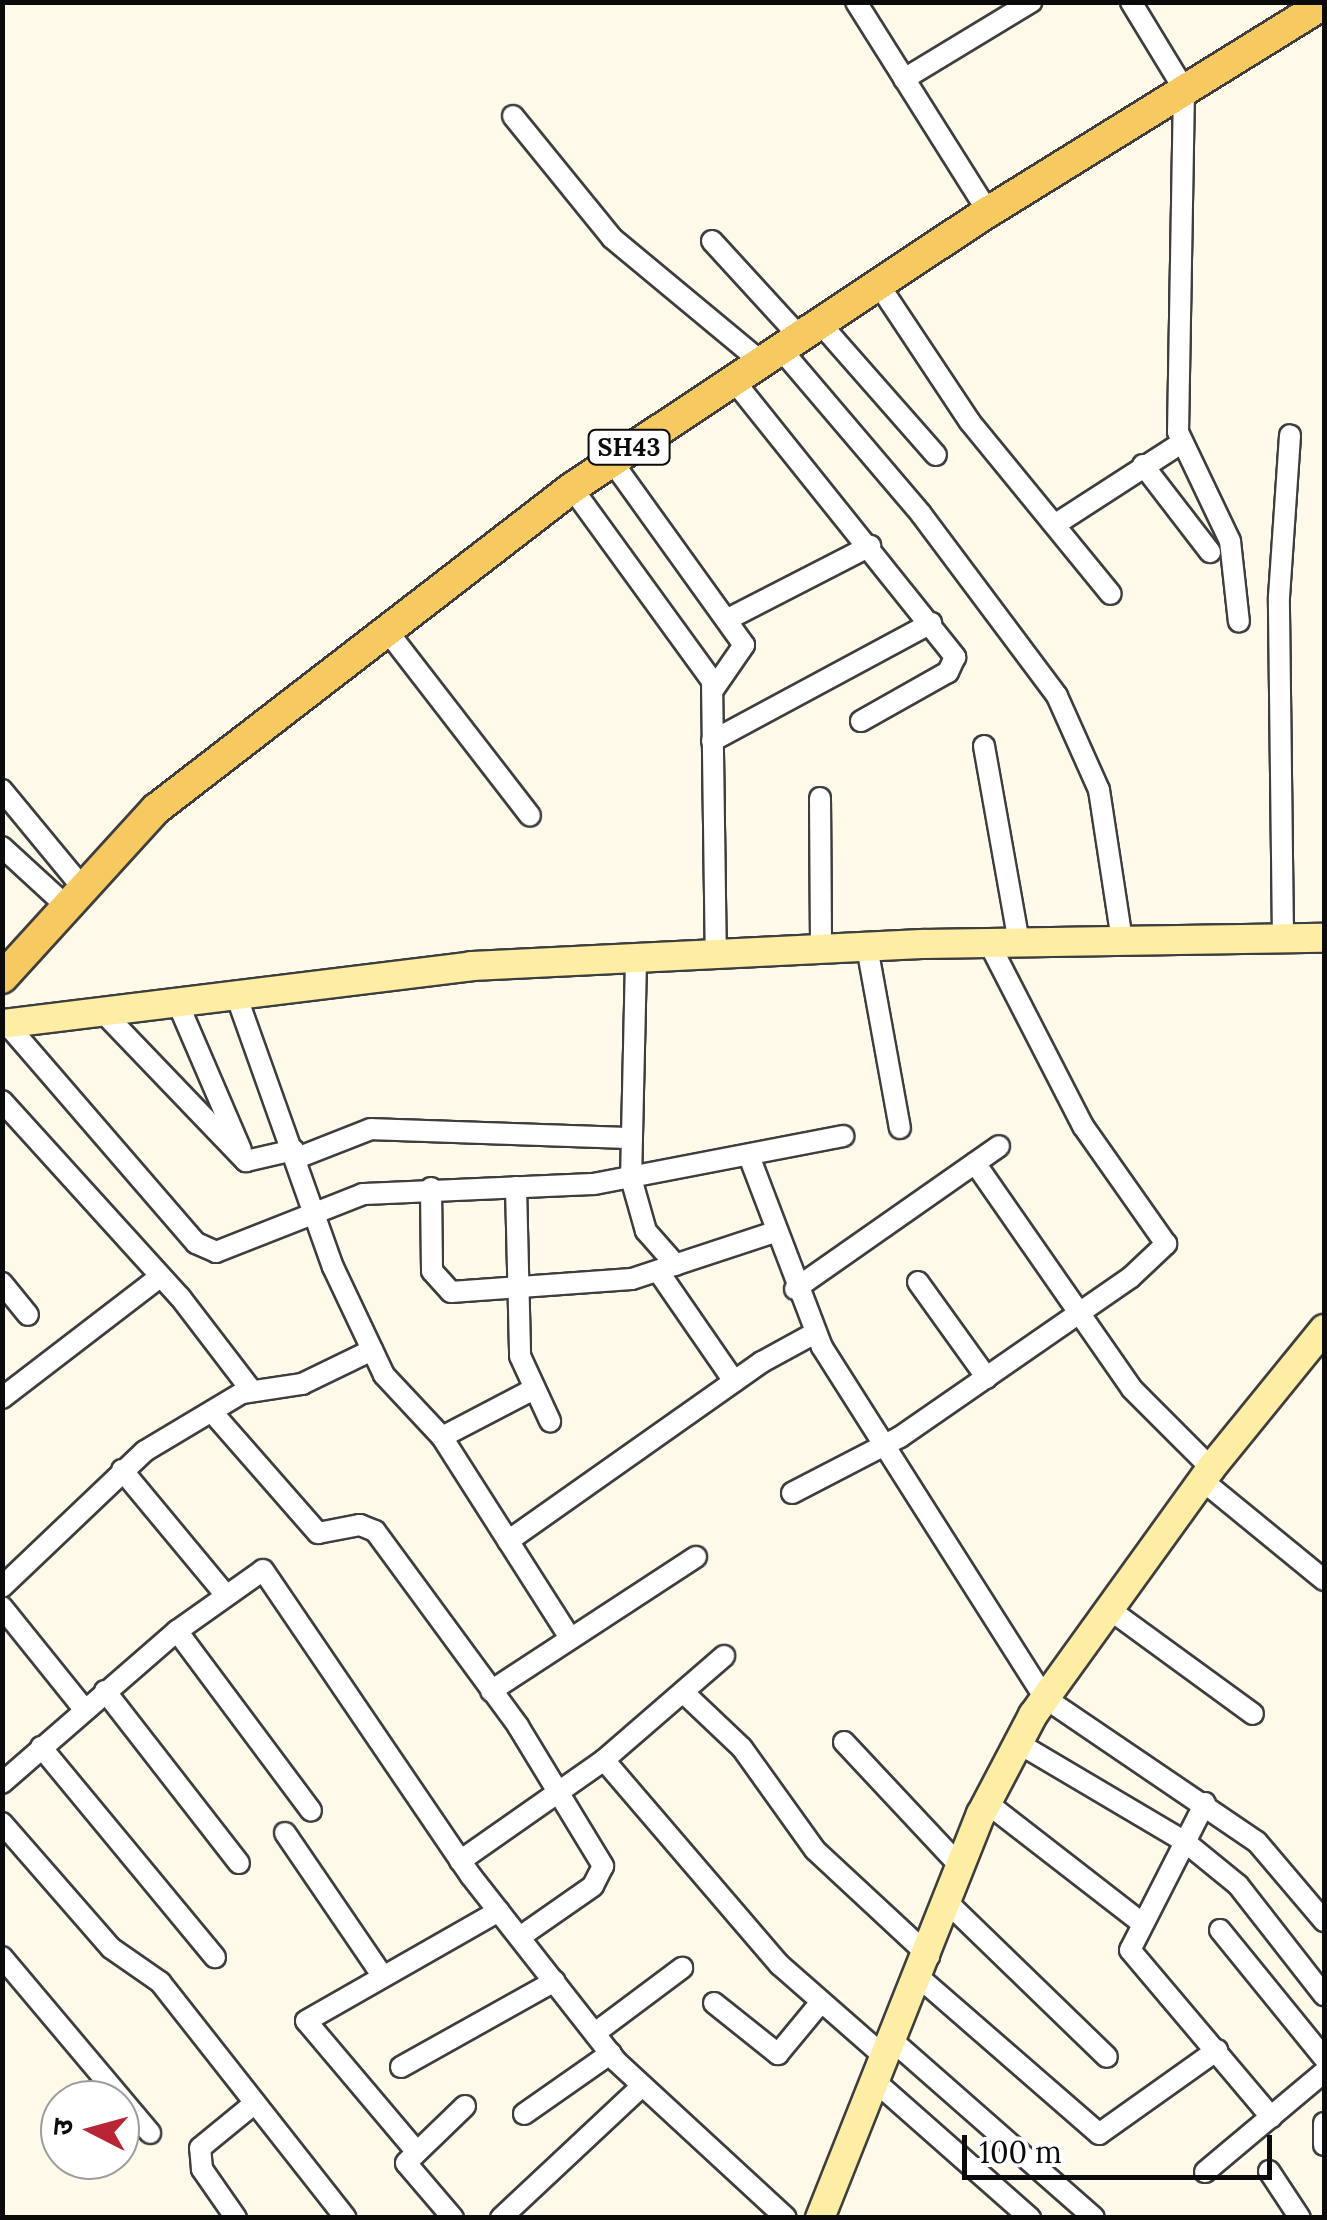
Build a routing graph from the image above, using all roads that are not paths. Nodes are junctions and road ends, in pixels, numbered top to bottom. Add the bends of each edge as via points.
1 (856, 2) edge
2 (1030, 2) edge
3 (1131, 2) edge
4 (1324, 4) edge
5 (1004, 9) edge
6 (904, 78) junction
7 (1184, 89) junction
8 (512, 116) dead end
9 (988, 212) junction
10 (712, 241) dead end
11 (879, 284) junction
12 (788, 341) junction
13 (731, 378) junction
14 (1290, 435) dead end
15 (1182, 442) junction
16 (936, 455) dead end
17 (610, 460) junction
18 (1143, 465) junction
19 (572, 488) junction
20 (1056, 524) junction
21 (870, 546) junction
22 (1210, 552) dead end
23 (1111, 594) dead end
24 (728, 619) junction
25 (1239, 622) dead end
26 (931, 623) junction
27 (388, 632) junction
28 (713, 690) junction
29 (861, 721) dead end
30 (712, 741) junction
31 (984, 746) dead end
32 (2, 790) edge
33 (820, 798) dead end
34 (530, 816) dead end
35 (2, 847) edge
36 (73, 896) junction
37 (1282, 938) junction
38 (1324, 938) edge
39 (1122, 941) junction
40 (1019, 942) junction
41 (989, 943) junction
42 (867, 948) junction
43 (822, 950) junction
44 (716, 956) junction
45 (636, 960) junction
46 (2, 978) edge
47 (235, 992) junction
48 (176, 998) junction
49 (100, 1009) junction
50 (4, 1024) edge
51 (2, 1101) edge
52 (900, 1128) dead end
53 (843, 1136) dead end
54 (632, 1138) junction
55 (999, 1146) dead end
56 (296, 1154) junction
57 (749, 1156) junction
58 (246, 1161) junction
59 (975, 1164) junction
60 (631, 1178) junction
61 (516, 1186) junction
62 (430, 1188) junction
63 (313, 1209) junction
64 (775, 1232) junction
65 (667, 1268) junction
66 (161, 1276) junction
67 (918, 1282) dead end
68 (2, 1283) edge
69 (514, 1284) junction
70 (794, 1289) junction
71 (1080, 1313) junction
72 (28, 1315) dead end
73 (1324, 1329) edge
74 (816, 1333) junction
75 (372, 1350) junction
76 (987, 1378) junction
77 (734, 1381) junction
78 (534, 1389) junction
79 (251, 1390) junction
80 (2, 1398) edge
81 (212, 1412) junction
82 (550, 1421) dead end
83 (442, 1437) junction
84 (881, 1447) junction
85 (122, 1470) junction
86 (1206, 1474) junction
87 (792, 1493) dead end
88 (508, 1541) junction
89 (696, 1557) dead end
90 (1324, 1580) edge
91 (2, 1588) edge
92 (225, 1594) junction
93 (2, 1607) edge
94 (1109, 1609) junction
95 (177, 1631) junction
96 (569, 1636) junction
97 (724, 1656) dead end
98 (491, 1691) junction
99 (105, 1692) junction
100 (683, 1692) junction
101 (1044, 1698) junction
102 (84, 1709) junction
103 (1253, 1714) dead end
104 (844, 1742) dead end
105 (1018, 1743) junction
106 (41, 1748) junction
107 (604, 1760) junction
108 (2, 1783) edge
109 (558, 1793) junction
110 (987, 1802) junction
111 (1205, 1803) junction
112 (311, 1812) dead end
113 (2, 1823) edge
114 (286, 1833) dead end
115 (1184, 1841) junction
116 (460, 1860) junction
117 (239, 1863) dead end
118 (962, 1868) junction
119 (948, 1903) junction
120 (499, 1911) junction
121 (1324, 1921) edge
122 (1139, 1922) junction
123 (1220, 1930) dead end
124 (520, 1937) junction
125 (2, 1957) edge
126 (215, 1957) dead end
127 (682, 1968) dead end
128 (925, 1968) junction
129 (382, 1976) junction
130 (555, 1981) junction
131 (1324, 1995) edge
132 (821, 2002) junction
133 (714, 2003) dead end
134 (596, 2034) junction
135 (1217, 2050) junction
136 (611, 2054) junction
137 (1107, 2057) dead end
138 (1324, 2058) edge
139 (886, 2062) junction
140 (401, 2067) dead end
141 (1324, 2072) edge
142 (641, 2087) junction
143 (254, 2103) junction
144 (465, 2106) dead end
145 (524, 2114) dead end
146 (1271, 2117) junction
147 (1324, 2124) edge
148 (150, 2133) dead end
149 (1324, 2144) edge
150 (416, 2151) junction
151 (1269, 2171) dead end
152 (1205, 2172) dead end
153 (236, 2218) edge
154 (346, 2218) edge
155 (453, 2218) edge
156 (501, 2218) edge
157 (786, 2218) edge
158 (820, 2218) edge
159 (1030, 2218) edge
160 (1094, 2218) edge
161 (1300, 2218) edge

1 - 6 street
2 - 5 street
3 - 7 street
4 - 7 main road, SH43
5 - 6 street
6 - 9 street
7 - 9 main road, SH43
7 - 15 street
8 - 12 street via 623,249
9 - 11 main road, SH43
10 - 12 street
11 - 12 main road, SH43
11 - 20 street via 970,422
12 - 13 main road, SH43
12 - 16 street
12 - 39 street via 1057,696 1099,790
13 - 17 main road, SH43
13 - 21 street
14 - 37 street via 1279,598
15 - 18 street
15 - 25 street via 1230,541
17 - 19 main road, SH43
17 - 24 street
18 - 20 street
18 - 22 street
19 - 27 main road, SH43
19 - 28 street
20 - 23 street
21 - 24 street
21 - 26 street
24 - 28 street via 743,653
26 - 29 street via 954,666
26 - 30 street
27 - 34 street
27 - 36 main road, SH43 via 156,809
28 - 30 street
30 - 44 street
31 - 40 street
32 - 36 street
33 - 43 street
35 - 36 street
36 - 46 main road, SH43
37 - 38 street
37 - 39 street
39 - 40 street
40 - 41 street
41 - 42 street
41 - 71 street via 1083,1126 1164,1232 1160,1255
42 - 43 street
42 - 52 street
43 - 44 street
44 - 45 street
45 - 47 street via 471,966
45 - 54 street
47 - 48 street
47 - 56 street
48 - 49 street
48 - 58 street
49 - 50 street
49 - 58 street
50 - 63 street via 204,1250 240,1243
51 - 66 street
53 - 57 street
54 - 56 street via 371,1129
54 - 60 street
55 - 59 street
56 - 58 street
56 - 63 street
57 - 60 street
57 - 64 street
59 - 70 street
59 - 71 street
60 - 61 street
60 - 65 street via 646,1230
61 - 62 street
61 - 69 street
62 - 63 street
62 - 69 street via 436,1284 451,1292
63 - 75 street
64 - 65 street
64 - 70 street
65 - 69 street
65 - 77 street
66 - 79 street
66 - 80 street
67 - 76 street
68 - 72 street
69 - 78 street via 520,1356
70 - 74 street
71 - 76 street
71 - 86 street via 1132,1389
73 - 86 street
74 - 77 street
74 - 84 street
75 - 79 street via 302,1384
75 - 83 street via 392,1387
76 - 84 street
77 - 88 street
78 - 82 street
78 - 83 street
79 - 81 street
81 - 85 street
81 - 98 street via 318,1533 360,1525 376,1532
83 - 88 street
84 - 87 street
84 - 101 street
85 - 91 street via 79,1521
85 - 92 street
86 - 90 street
86 - 94 street
88 - 96 street
89 - 96 street
92 - 95 street
92 - 116 street via 254,1572 272,1578
93 - 102 street
94 - 101 street
94 - 103 street
95 - 99 street
95 - 112 street
96 - 98 street
97 - 100 street
98 - 109 street
99 - 102 street
99 - 117 street
100 - 107 street
100 - 128 street via 742,1748 814,1850
101 - 105 street
101 - 111 street
102 - 106 street
104 - 118 street
105 - 110 street
105 - 115 street
106 - 108 street
106 - 126 street
107 - 109 street
107 - 132 street
109 - 116 street
109 - 124 street via 603,1873
110 - 118 street
110 - 122 street
111 - 115 street
111 - 121 street via 1256,1842
113 - 143 street via 111,1948 160,1982
114 - 129 street
115 - 122 street
115 - 131 street via 1238,1885
116 - 120 street
118 - 119 street
119 - 128 street
119 - 137 street
120 - 124 street
120 - 129 street
122 - 135 street via 1134,1962
123 - 138 street
124 - 130 street
125 - 148 street
127 - 134 street
128 - 135 street via 1099,2134
128 - 139 street
129 - 150 street via 311,2014 306,2028
130 - 134 street
130 - 140 street
132 - 133 street via 778,2054
132 - 139 street
134 - 136 street
135 - 146 street
136 - 142 street
136 - 145 street
139 - 158 street
139 - 159 street
139 - 160 street
141 - 146 street
142 - 156 street
142 - 157 street
143 - 153 street via 200,2148 202,2170
143 - 154 street
144 - 150 street
146 - 152 street
147 - 149 street
150 - 155 street via 408,2170
151 - 161 street

